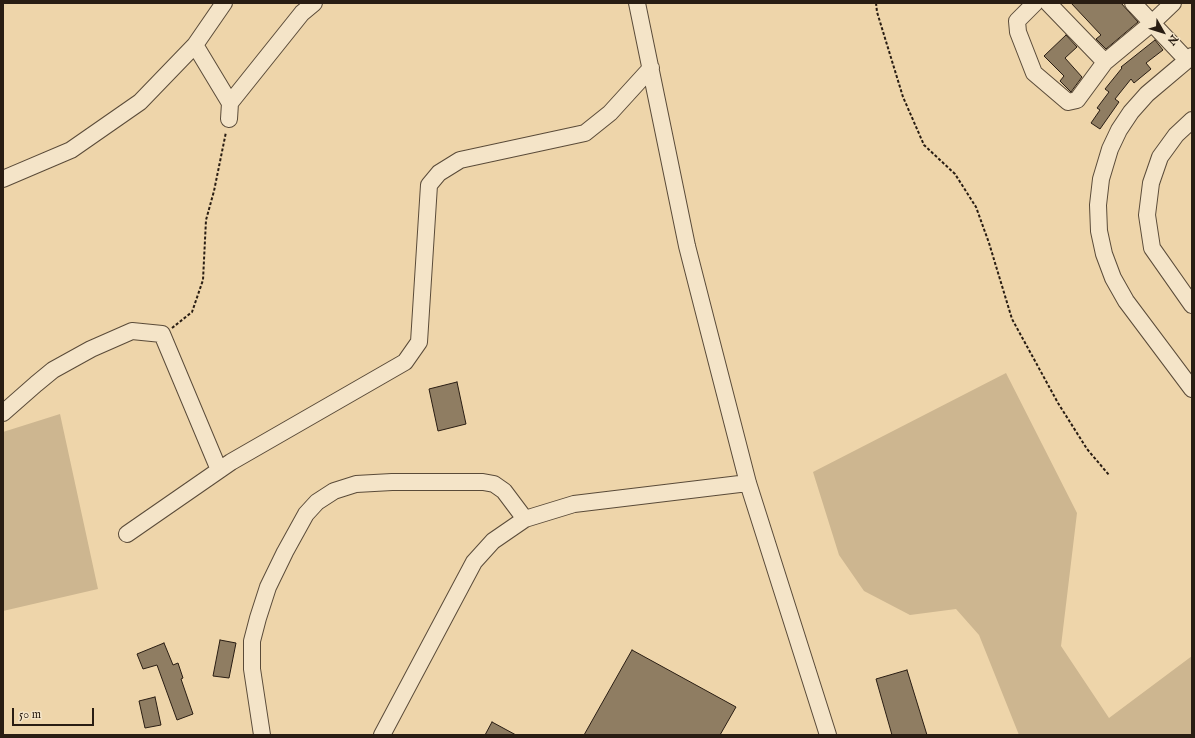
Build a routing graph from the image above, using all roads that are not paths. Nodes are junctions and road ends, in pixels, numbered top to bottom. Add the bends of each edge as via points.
1 (224, 3) edge
2 (314, 3) edge
3 (637, 3) edge
4 (1035, 3) edge
5 (1048, 3) edge
6 (1133, 3) edge
7 (1173, 3) edge
8 (297, 8) edge
9 (1152, 23) junction
10 (195, 46) junction
11 (1189, 58) edge
12 (1105, 62) junction
13 (651, 68) junction
14 (230, 103) junction
15 (228, 119) road end
16 (1192, 120) edge
17 (3, 179) edge
18 (1192, 305) edge
19 (1192, 390) edge
20 (3, 413) edge
21 (219, 470) junction
22 (748, 483) junction
23 (525, 519) junction
24 (127, 534) dead end
25 (262, 735) edge
26 (382, 735) edge
27 (828, 735) edge

1 - 10 street
2 - 8 street
3 - 13 street
4 - 12 street via 1017,21 1018,32 1034,73 1068,102 1077,100
5 - 12 street
6 - 9 street
7 - 9 street
8 - 14 street
9 - 11 street
9 - 12 street
10 - 14 street
10 - 17 street via 140,102 96,133 71,150
11 - 19 street via 1147,94 1119,130 1101,179 1098,205 1099,231 1113,278 1126,300
13 - 21 street via 610,113 585,133 460,160 439,173 429,185 419,342 405,362
13 - 22 street via 687,246
14 - 15 street
16 - 18 street via 1176,135 1160,157 1151,183 1147,215 1152,248
20 - 21 street via 53,370 91,349 132,331 162,334
21 - 24 street
22 - 23 street via 574,504
22 - 27 street
23 - 25 street via 504,491 494,484 483,482 356,484 334,491 317,502 306,514 268,587 252,641 252,670
23 - 26 street via 493,541 474,562

